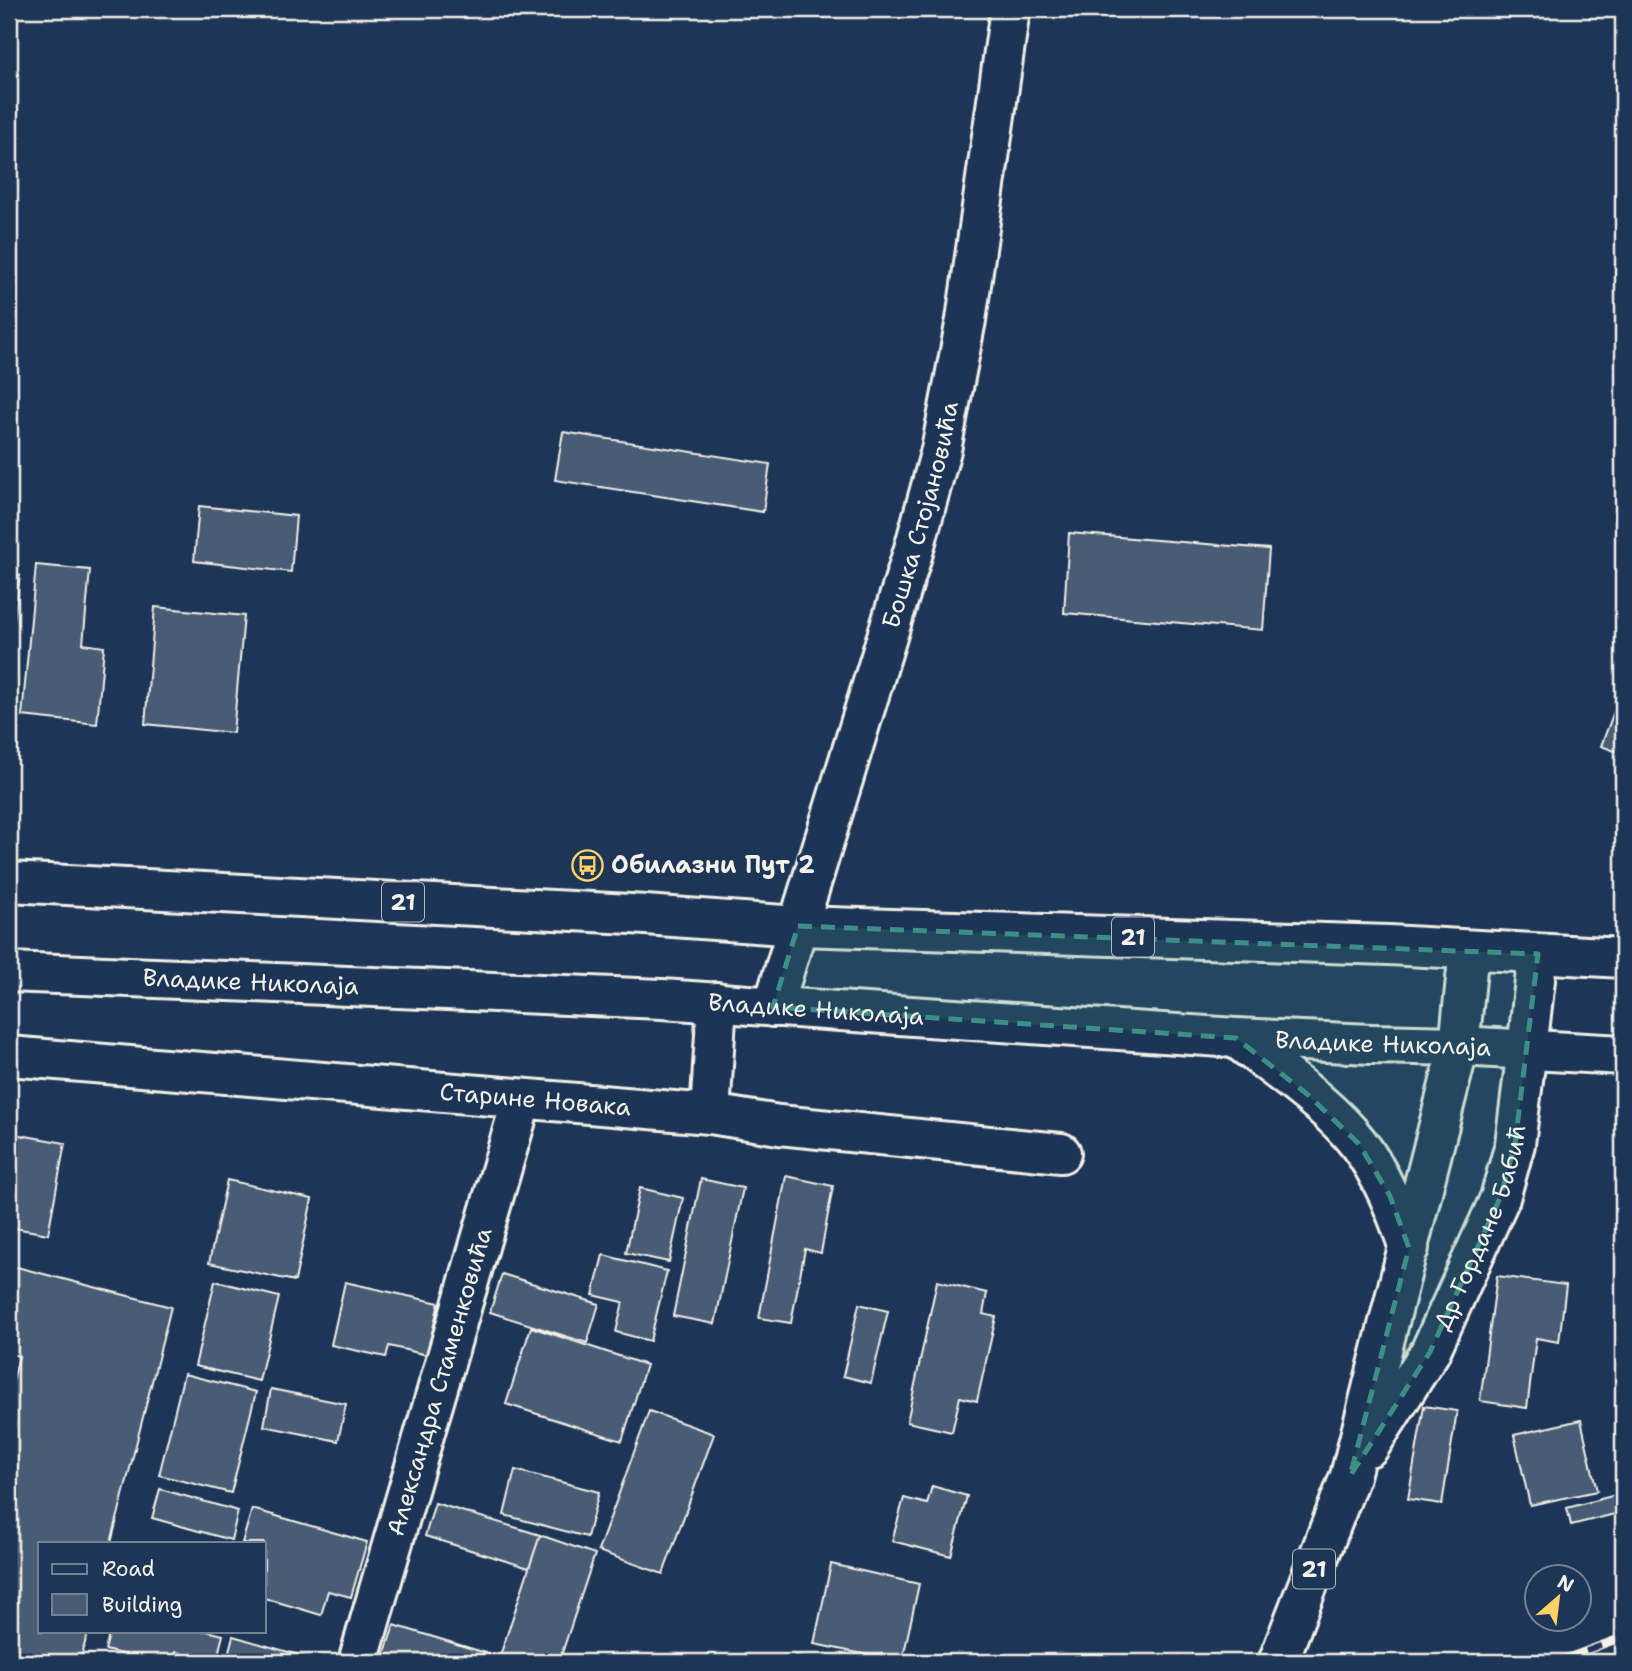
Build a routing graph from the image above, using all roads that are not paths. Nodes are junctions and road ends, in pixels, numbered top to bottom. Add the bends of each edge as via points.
1 (1010, 9) edge
2 (9, 882) edge
3 (798, 926) junction
4 (1469, 950) junction
5 (1538, 954) junction
6 (1623, 958) edge
7 (9, 972) edge
8 (717, 1002) junction
9 (773, 1007) junction
10 (1236, 1038) junction
11 (1460, 1046) junction
12 (1527, 1049) junction
13 (1623, 1055) edge
14 (9, 1056) edge
15 (522, 1099) junction
16 (710, 1114) junction
17 (1061, 1153) dead end
18 (1409, 1248) junction
19 (1350, 1476) junction
20 (358, 1662) edge
21 (1278, 1662) edge

1 - 3 main road, Бошка Стојановића via 966,320 941,450
2 - 3 main road, 21
3 - 4 main road, 21
3 - 9 main road, Бошка Стојановића
4 - 5 main road, 21
4 - 11 main road, Др Гордане Бабић / 21
5 - 6 main road
5 - 12 main road, Др Гордане Бабић / 21
7 - 8 main road, Владике Николаја
8 - 9 main road, Владике Николаја
8 - 16 main road
9 - 10 main road, Владике Николаја
10 - 11 main road, Владике Николаја
10 - 18 main road via 1307,1094 1359,1144 1390,1196
11 - 12 main road, Владике Николаја
11 - 18 main road, Др Гордане Бабић / 21
12 - 13 main road, Владике Николаја
12 - 19 main road, Др Гордане Бабић / 21 via 1515,1144 1500,1198 1430,1352
14 - 15 main road, Старине Новака
15 - 16 main road, Старине Новака
15 - 20 main road, Александра Стаменковића
16 - 17 main road, Старине Новака
18 - 19 main road, Др Гордане Бабић / 21
19 - 21 main road, Др Гордане Бабић / 21

